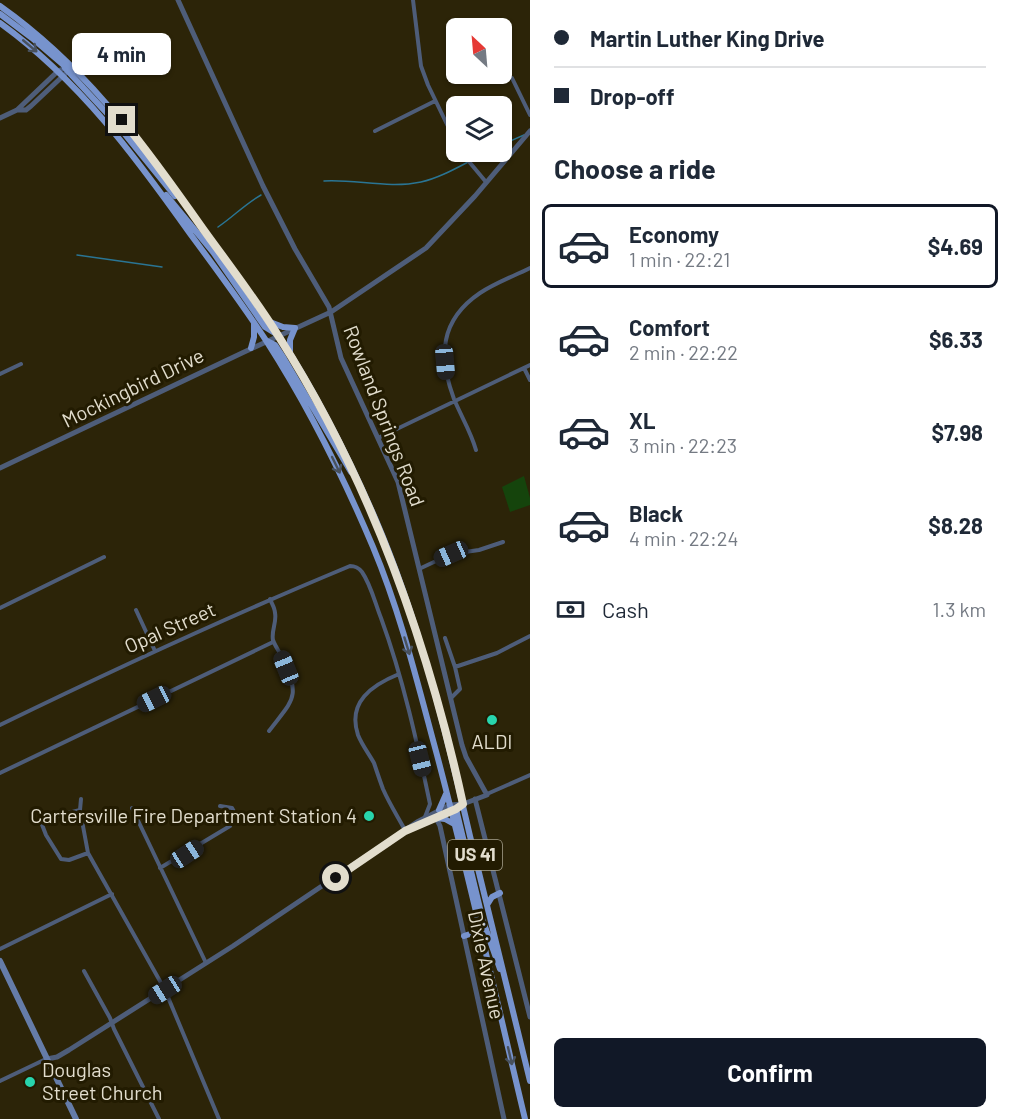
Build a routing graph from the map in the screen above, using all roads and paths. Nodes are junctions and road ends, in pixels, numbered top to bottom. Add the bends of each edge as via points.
1 (178, 0) edge
2 (413, 0) edge
3 (0, 6) edge
4 (0, 14) edge
5 (0, 22) edge
6 (66, 70) junction
7 (512, 78) dead end
8 (435, 101) junction
9 (530, 115) edge
10 (0, 118) edge
11 (446, 123) edge
12 (375, 131) dead end
13 (530, 131) edge
14 (469, 162) edge
15 (486, 182) junction
16 (156, 187) junction
17 (530, 268) edge
18 (331, 312) junction
19 (268, 321) junction
20 (254, 323) junction
21 (295, 328) junction
22 (278, 335) junction
23 (266, 341) junction
24 (251, 348) junction
25 (290, 355) junction
26 (21, 364) dead end
27 (530, 365) edge
28 (524, 368) junction
29 (0, 374) edge
30 (530, 380) edge
31 (455, 400) junction
32 (378, 438) junction
33 (476, 450) dead end
34 (0, 468) edge
35 (356, 477) junction
36 (503, 542) dead end
37 (104, 557) dead end
38 (418, 569) junction
39 (270, 599) junction
40 (0, 608) edge
41 (136, 610) dead end
42 (530, 636) edge
43 (445, 638) dead end
44 (273, 642) junction
45 (155, 651) junction
46 (455, 667) junction
47 (399, 674) junction
48 (451, 698) junction
49 (0, 725) edge
50 (269, 731) dead end
51 (0, 773) edge
52 (530, 775) edge
53 (446, 791) junction
54 (487, 795) junction
55 (81, 799) dead end
56 (476, 799) junction
57 (430, 804) junction
58 (463, 804) junction
59 (220, 806) dead end
60 (132, 808) dead end
61 (452, 808) junction
62 (80, 810) junction
63 (439, 810) junction
64 (425, 817) junction
65 (436, 818) junction
66 (454, 824) junction
67 (405, 831) junction
68 (88, 852) junction
69 (160, 868) junction
70 (500, 893) junction
71 (112, 894) junction
72 (487, 905) junction
73 (477, 918) junction
74 (464, 936) junction
75 (0, 949) edge
76 (0, 961) edge
77 (206, 964) junction
78 (84, 971) dead end
79 (506, 984) junction
80 (165, 990) junction
81 (530, 1017) edge
82 (112, 1023) junction
83 (47, 1059) junction
84 (0, 1081) edge
85 (530, 1081) edge
86 (76, 1119) edge
87 (159, 1119) edge
88 (219, 1119) edge
89 (504, 1119) edge
90 (525, 1119) edge

1 - 18 street, Rowland Springs Road via 273,207
2 - 8 street via 421,66
3 - 6 main road, US 41 via 41,37
4 - 6 main road
5 -> 6 main road, US 41
6 - 10 street via 17,110
6 - 16 main road, US 41
6 - 19 main road, US 41 via 125,123
7 - 9 street
8 - 11 street
8 - 12 street
13 - 15 street, Mockingbird Drive
14 - 15 street
15 - 18 street, Mockingbird Drive via 426,248
16 - 20 main road, US 41
16 - 22 main road via 193,226 265,327
17 - 31 street via 481,292 458,311 444,349 446,374
18 - 21 street, Mockingbird Drive
18 - 32 street, Rowland Springs Road via 339,351
19 - 21 main road
19 - 22 main road, US 41
20 - 23 main road, US 41
20 - 24 main road
21 - 22 street, Mockingbird Drive
21 - 25 main road
22 - 23 street, Mockingbird Drive
22 - 25 main road, US 41
23 - 24 street, Mockingbird Drive
23 - 35 main road via 277,348
23 -> 53 main road, US 41 via 324,443 374,550 410,655
24 - 34 street, Mockingbird Drive
25 - 35 main road, US 41
26 - 29 street
27 - 28 street
28 - 30 street
28 - 31 street
31 - 32 street
31 - 33 street
32 - 38 street, Rowland Springs Road via 401,492
35 - 58 main road, US 41 via 418,634
36 - 38 street via 451,554
37 - 40 street
38 - 48 street, Rowland Springs Road
39 - 44 street via 275,612
39 - 45 street, Opal Street
39 - 47 street, Opal Street via 355,566 365,578
41 - 45 street
42 - 46 street via 497,653
43 - 46 street
44 - 50 street via 292,681 293,698
44 - 51 street
45 - 49 street, Opal Street
46 - 48 street via 460,689
47 - 57 street
47 - 67 street via 364,695 357,706 356,724 358,736
48 - 54 street, Rowland Springs Road via 466,757
52 - 54 street
53 - 61 main road, US 41
53 - 63 main road
54 - 56 street
55 - 62 street
56 - 58 street
56 - 70 street
57 - 63 street
57 - 64 street
58 - 61 street
58 - 72 main road, US 41
59 - 69 street via 235,812 230,826
60 - 69 street
61 - 63 street
61 - 65 street
61 - 66 main road, US 41
61 - 79 main road
62 - 68 street
62 - 68 street via 41,822 61,859
63 - 64 street
64 - 67 street
65 - 66 main road
65 - 67 street
65 - 74 street, Dixie Avenue
66 - 73 main road, US 41
67 - 77 street
68 - 71 street
69 - 77 street
70 - 72 main road
70 - 81 street
71 - 75 street
71 - 80 street
72 - 79 main road, US 41
73 - 74 main road via 474,932
73 -> 90 main road, US 41
74 - 89 street, Dixie Avenue
76 - 83 main road
77 - 80 street
78 - 82 street
79 - 85 main road, US 41
80 - 82 street
80 - 88 street
82 - 83 street via 57,1058
82 - 87 street
83 - 84 street
83 - 86 main road

